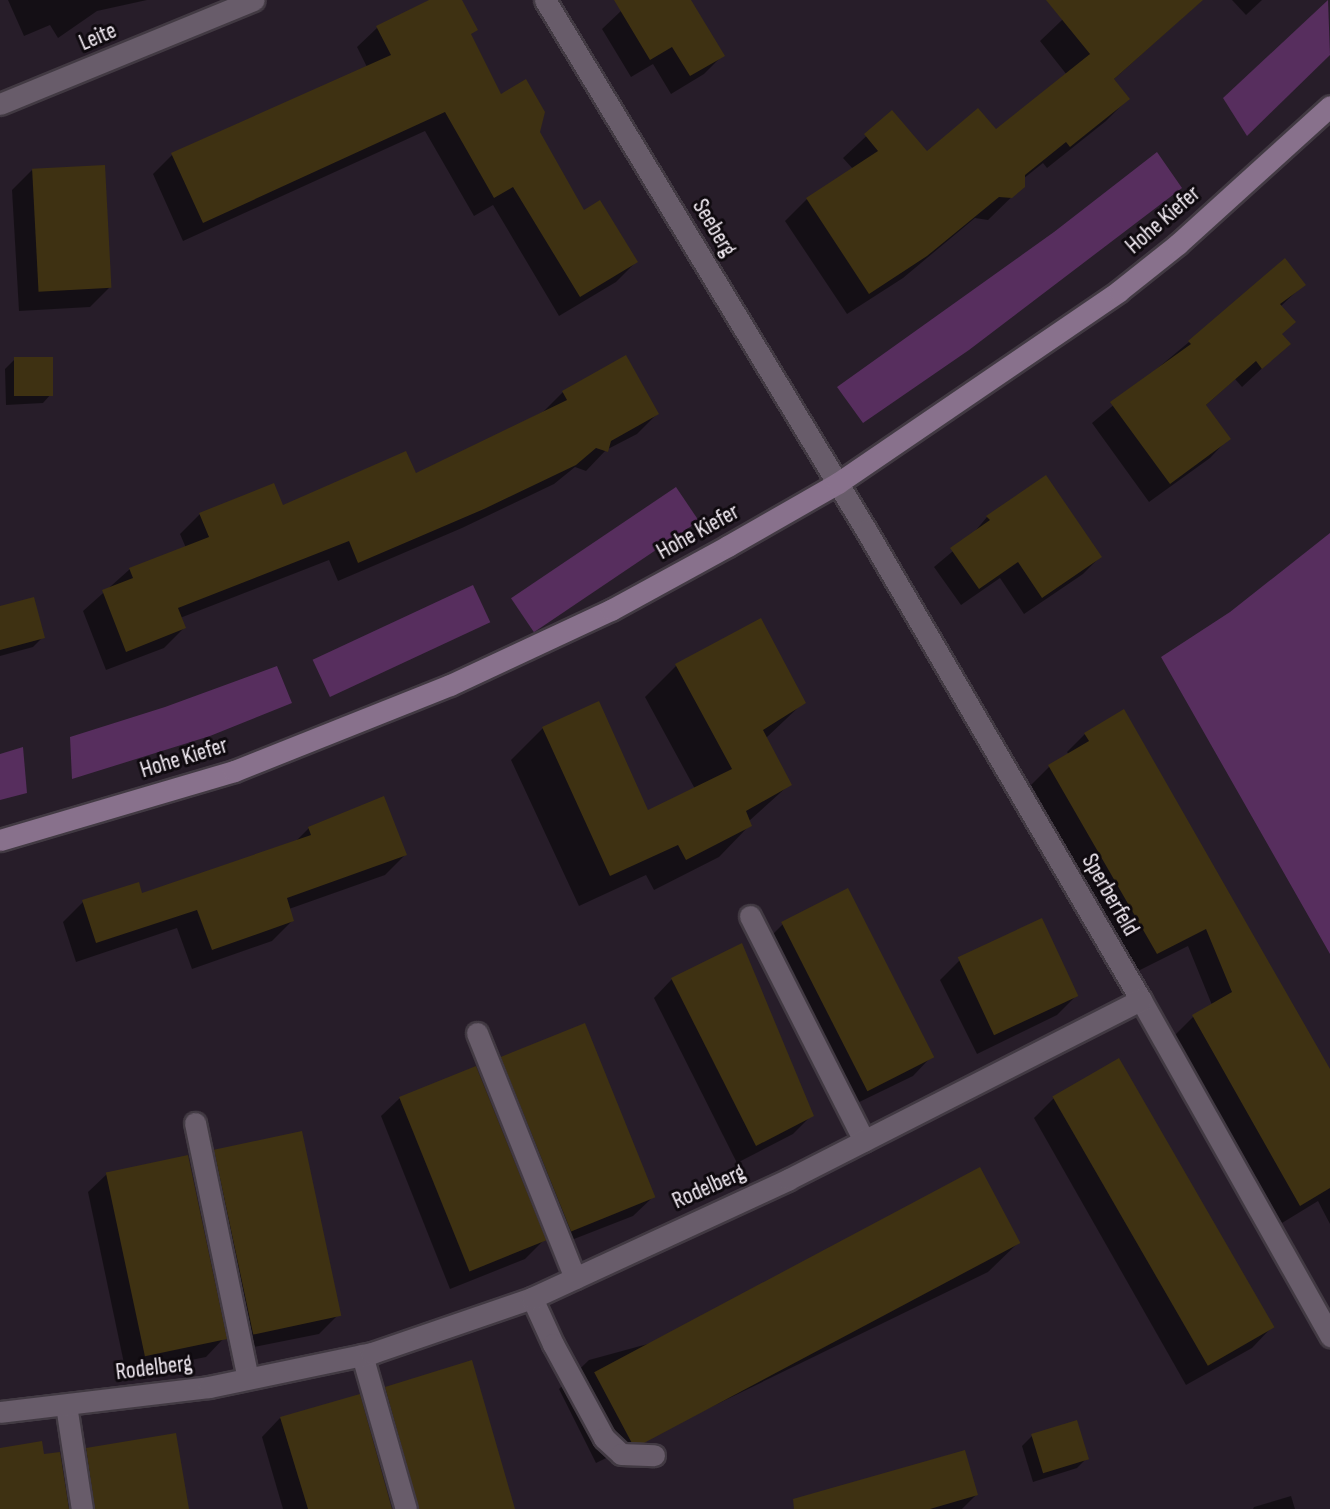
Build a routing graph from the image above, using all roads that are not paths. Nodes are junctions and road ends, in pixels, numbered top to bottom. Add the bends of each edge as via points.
1 (254, 0) edge
2 (545, 0) edge
3 (0, 104) edge
4 (1330, 106) edge
5 (838, 483) junction
6 (0, 840) edge
7 (750, 916) dead end
8 (1141, 1000) junction
9 (477, 1033) dead end
10 (195, 1123) dead end
11 (864, 1141) junction
12 (575, 1278) junction
13 (532, 1298) junction
14 (1330, 1336) edge
15 (362, 1355) junction
16 (248, 1378) junction
17 (66, 1405) junction
18 (0, 1412) edge
19 (654, 1455) dead end
20 (82, 1509) edge
21 (406, 1509) edge

1 - 3 street, Leite
2 - 5 street, Seeberg
4 - 5 street, Hohe Kiefer via 1178,244 1119,291
5 - 6 street, Hohe Kiefer via 611,610 450,685 234,771
5 - 8 street, Sperberfeld
7 - 11 street
8 - 11 street, Rodelberg
8 - 14 street, Sperberfeld
9 - 12 street
10 - 16 street
11 - 12 street, Rodelberg
12 - 13 street, Rodelberg
13 - 15 street, Rodelberg
13 - 19 street via 604,1438 621,1454
15 - 16 street, Rodelberg
15 - 21 street
16 - 17 street, Rodelberg
17 - 18 street, Rodelberg
17 - 20 street

